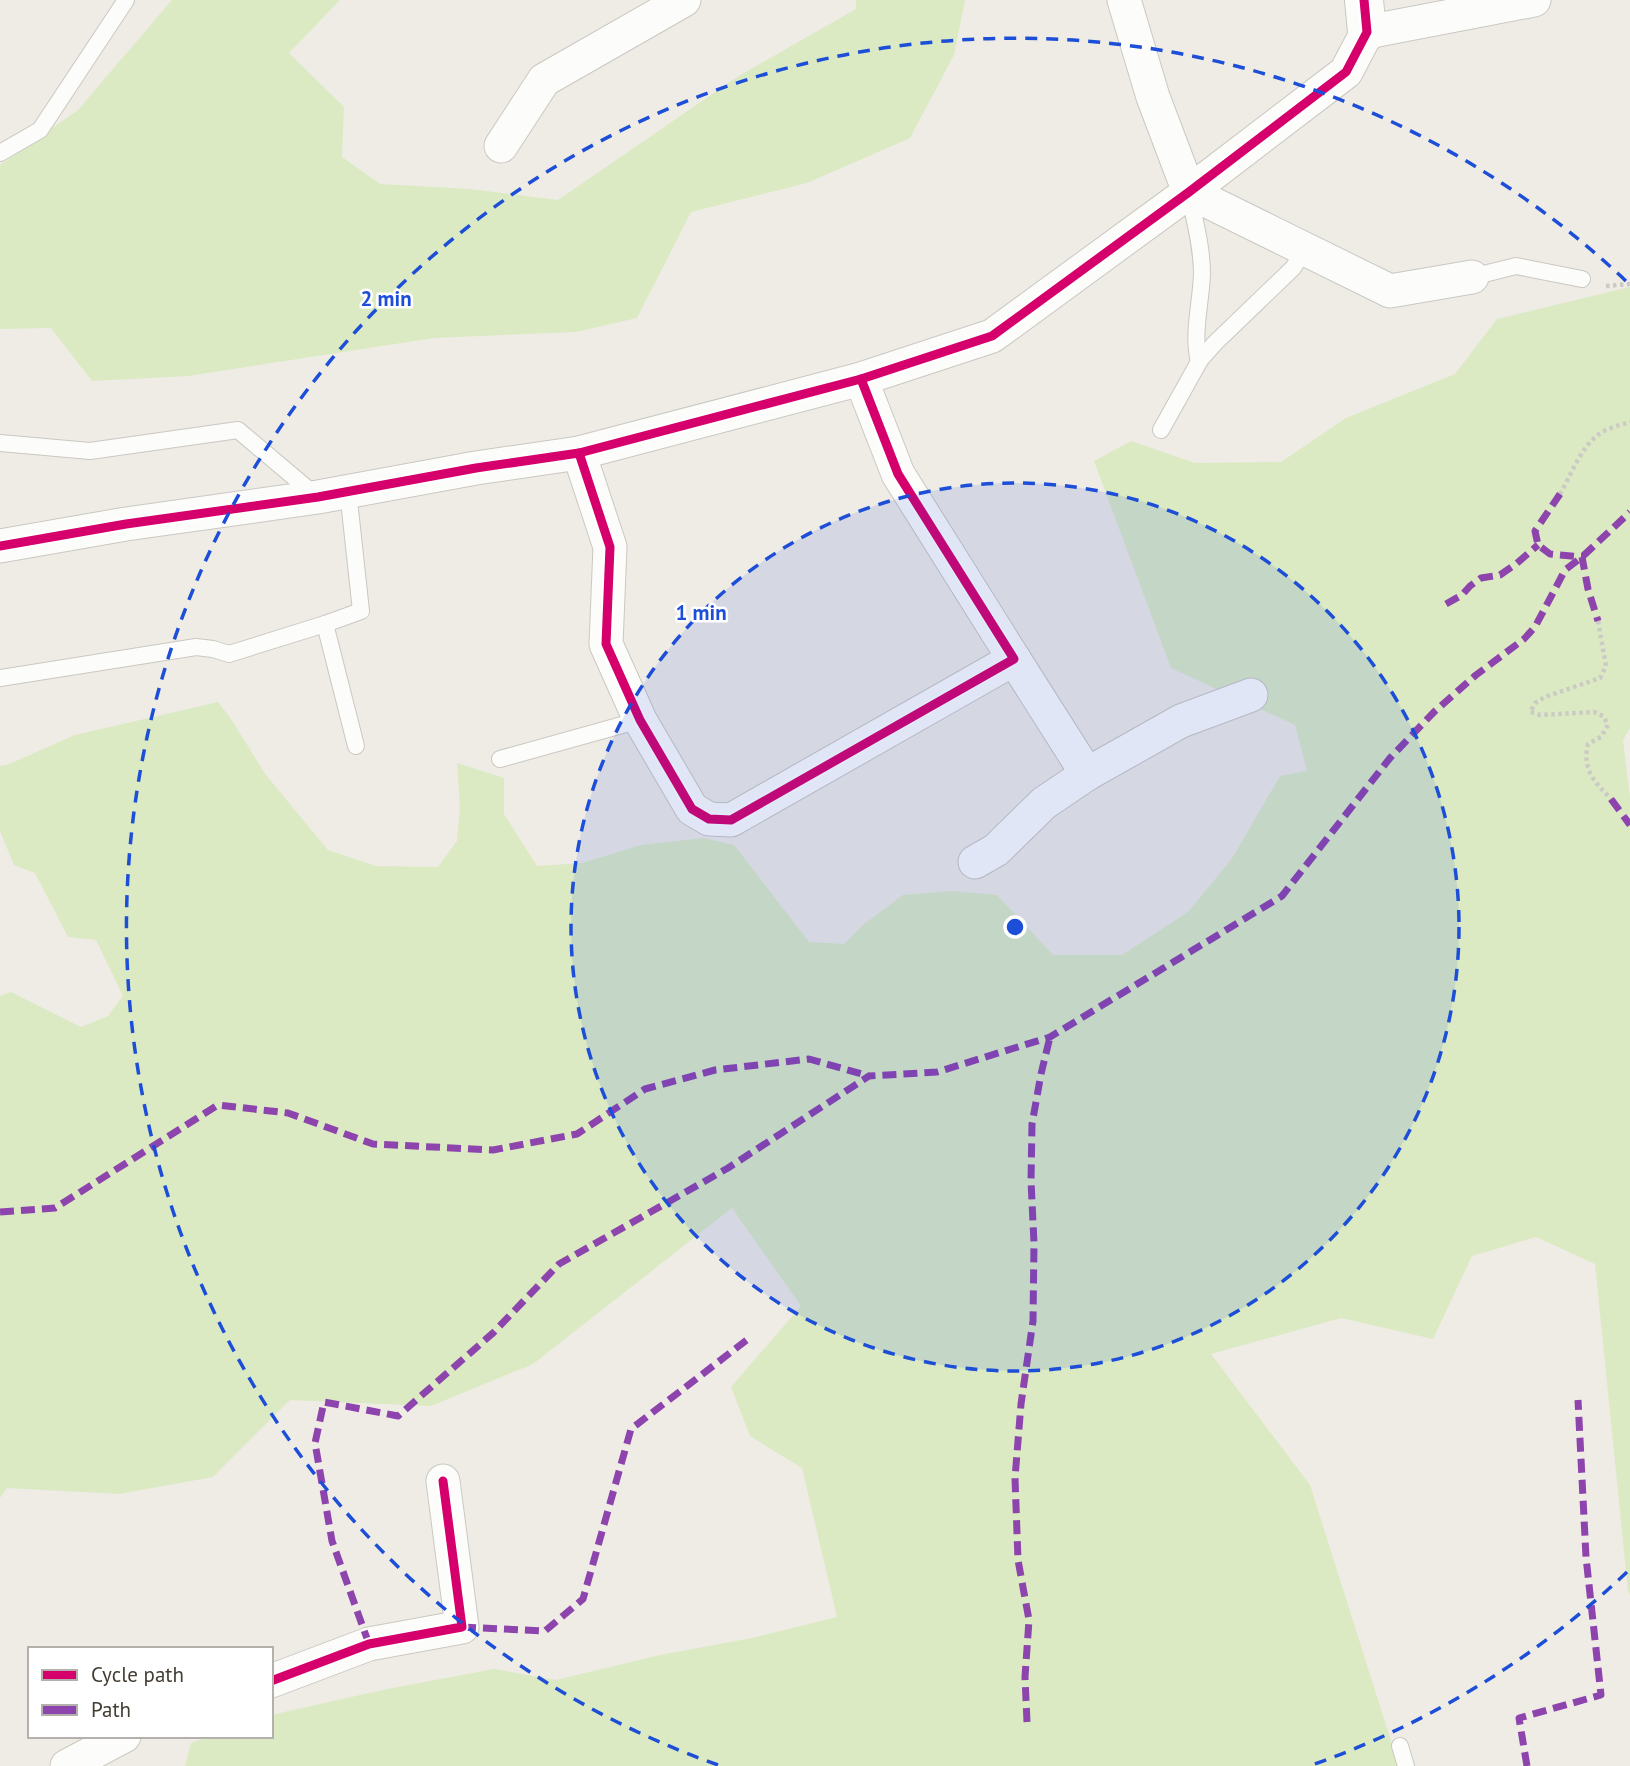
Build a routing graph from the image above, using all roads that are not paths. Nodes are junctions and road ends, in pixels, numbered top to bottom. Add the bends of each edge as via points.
1 (126, 0) edge
2 (684, 0) edge
3 (1124, 0) edge
4 (1534, 0) edge
5 (1365, 16) edge
6 (500, 146) dead end
7 (0, 152) edge
8 (1189, 192) junction
9 (1305, 248) junction
10 (1472, 277) joint
11 (1582, 279) dead end
12 (1199, 362) junction
13 (861, 379) junction
14 (1161, 429) dead end
15 (0, 443) edge
16 (579, 453) junction
17 (333, 494) junction
18 (0, 546) edge
19 (325, 624) junction
20 (1014, 660) junction
21 (0, 678) edge
22 (1251, 695) dead end
23 (639, 720) junction
24 (356, 746) dead end
25 (500, 759) dead end
26 (1087, 774) junction
27 (975, 862) dead end
28 (443, 1480) dead end
29 (273, 1680) edge
30 (120, 1738) edge
31 (1400, 1746) dead end
32 (67, 1766) edge
33 (1406, 1766) edge

1 - 7 lane via 40,130
2 - 6 street via 544,80
3 - 8 street via 1153,97
4 - 5 street
5 - 8 street via 1346,72
8 - 9 street
8 - 12 lane via 1201,254
8 - 13 street via 992,336
9 - 10 street via 1390,290
9 - 12 lane via 1293,268
10 - 11 lane via 1516,266
12 - 14 lane
13 - 16 street
13 - 20 street via 898,474
15 - 17 lane via 90,451 238,430
16 - 17 street
16 - 23 street via 610,547 606,644
17 - 18 street
17 - 19 lane via 362,611
19 - 21 lane via 229,654 196,647
19 - 24 lane
20 - 23 street via 730,820 709,819 692,809
20 - 26 street
22 - 26 street via 1181,721
23 - 25 lane
26 - 27 street via 1044,803 996,850
28 - 29 street via 462,1627 369,1644
30 - 32 street
31 - 33 lane

